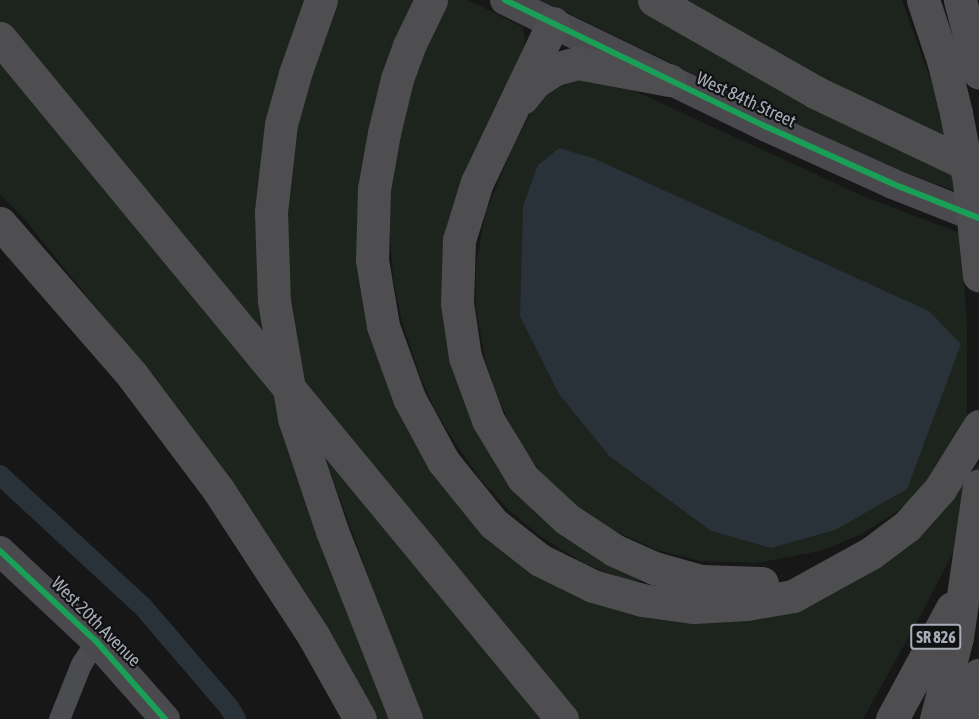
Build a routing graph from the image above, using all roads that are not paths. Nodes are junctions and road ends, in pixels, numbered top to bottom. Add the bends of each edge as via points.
1 (431, 0) edge
2 (505, 0) edge
3 (654, 0) edge
4 (923, 0) edge
5 (960, 0) edge
6 (317, 10) edge
7 (553, 23) junction
8 (0, 38) edge
9 (979, 73) edge
10 (669, 80) junction
11 (508, 116) junction
12 (979, 170) edge
13 (979, 218) edge
14 (0, 223) edge
15 (979, 275) edge
16 (979, 426) edge
17 (979, 486) edge
18 (0, 550) edge
19 (871, 553) junction
20 (979, 555) edge
21 (979, 601) edge
22 (96, 641) junction
23 (979, 675) edge
24 (58, 719) edge
25 (165, 719) edge
26 (360, 719) edge
27 (406, 719) edge
28 (562, 719) edge
29 (892, 719) edge
30 (917, 719) edge
31 (936, 719) edge
32 (967, 719) edge

1 - 19 highway via 409,46 384,133 374,189 372,260 383,326 409,398 443,461 493,523 540,560 592,586 642,600 693,607 794,596
2 - 7 street, West 84th Street
3 - 12 highway via 815,92
4 - 15 highway via 956,113 969,182
5 - 9 highway
6 - 27 highway via 281,124 271,212 274,301 294,418 332,531
7 - 10 street, West 84th Street
7 - 11 highway
8 - 28 highway
10 - 11 highway via 578,63 555,69 535,82
10 - 13 street, West 84th Street via 893,184
11 - 19 highway via 477,182 459,240 457,303 465,357 488,420 523,478 567,519 614,550 654,568 701,581 784,581
14 - 26 highway via 132,375 219,491 314,637
16 - 19 highway via 940,489 907,526
17 - 31 highway via 957,637
18 - 22 street, West 20th Avenue
20 - 29 highway, SR 826
21 - 30 highway
22 - 24 street via 81,664
22 - 25 street, West 20th Avenue
23 - 32 highway

